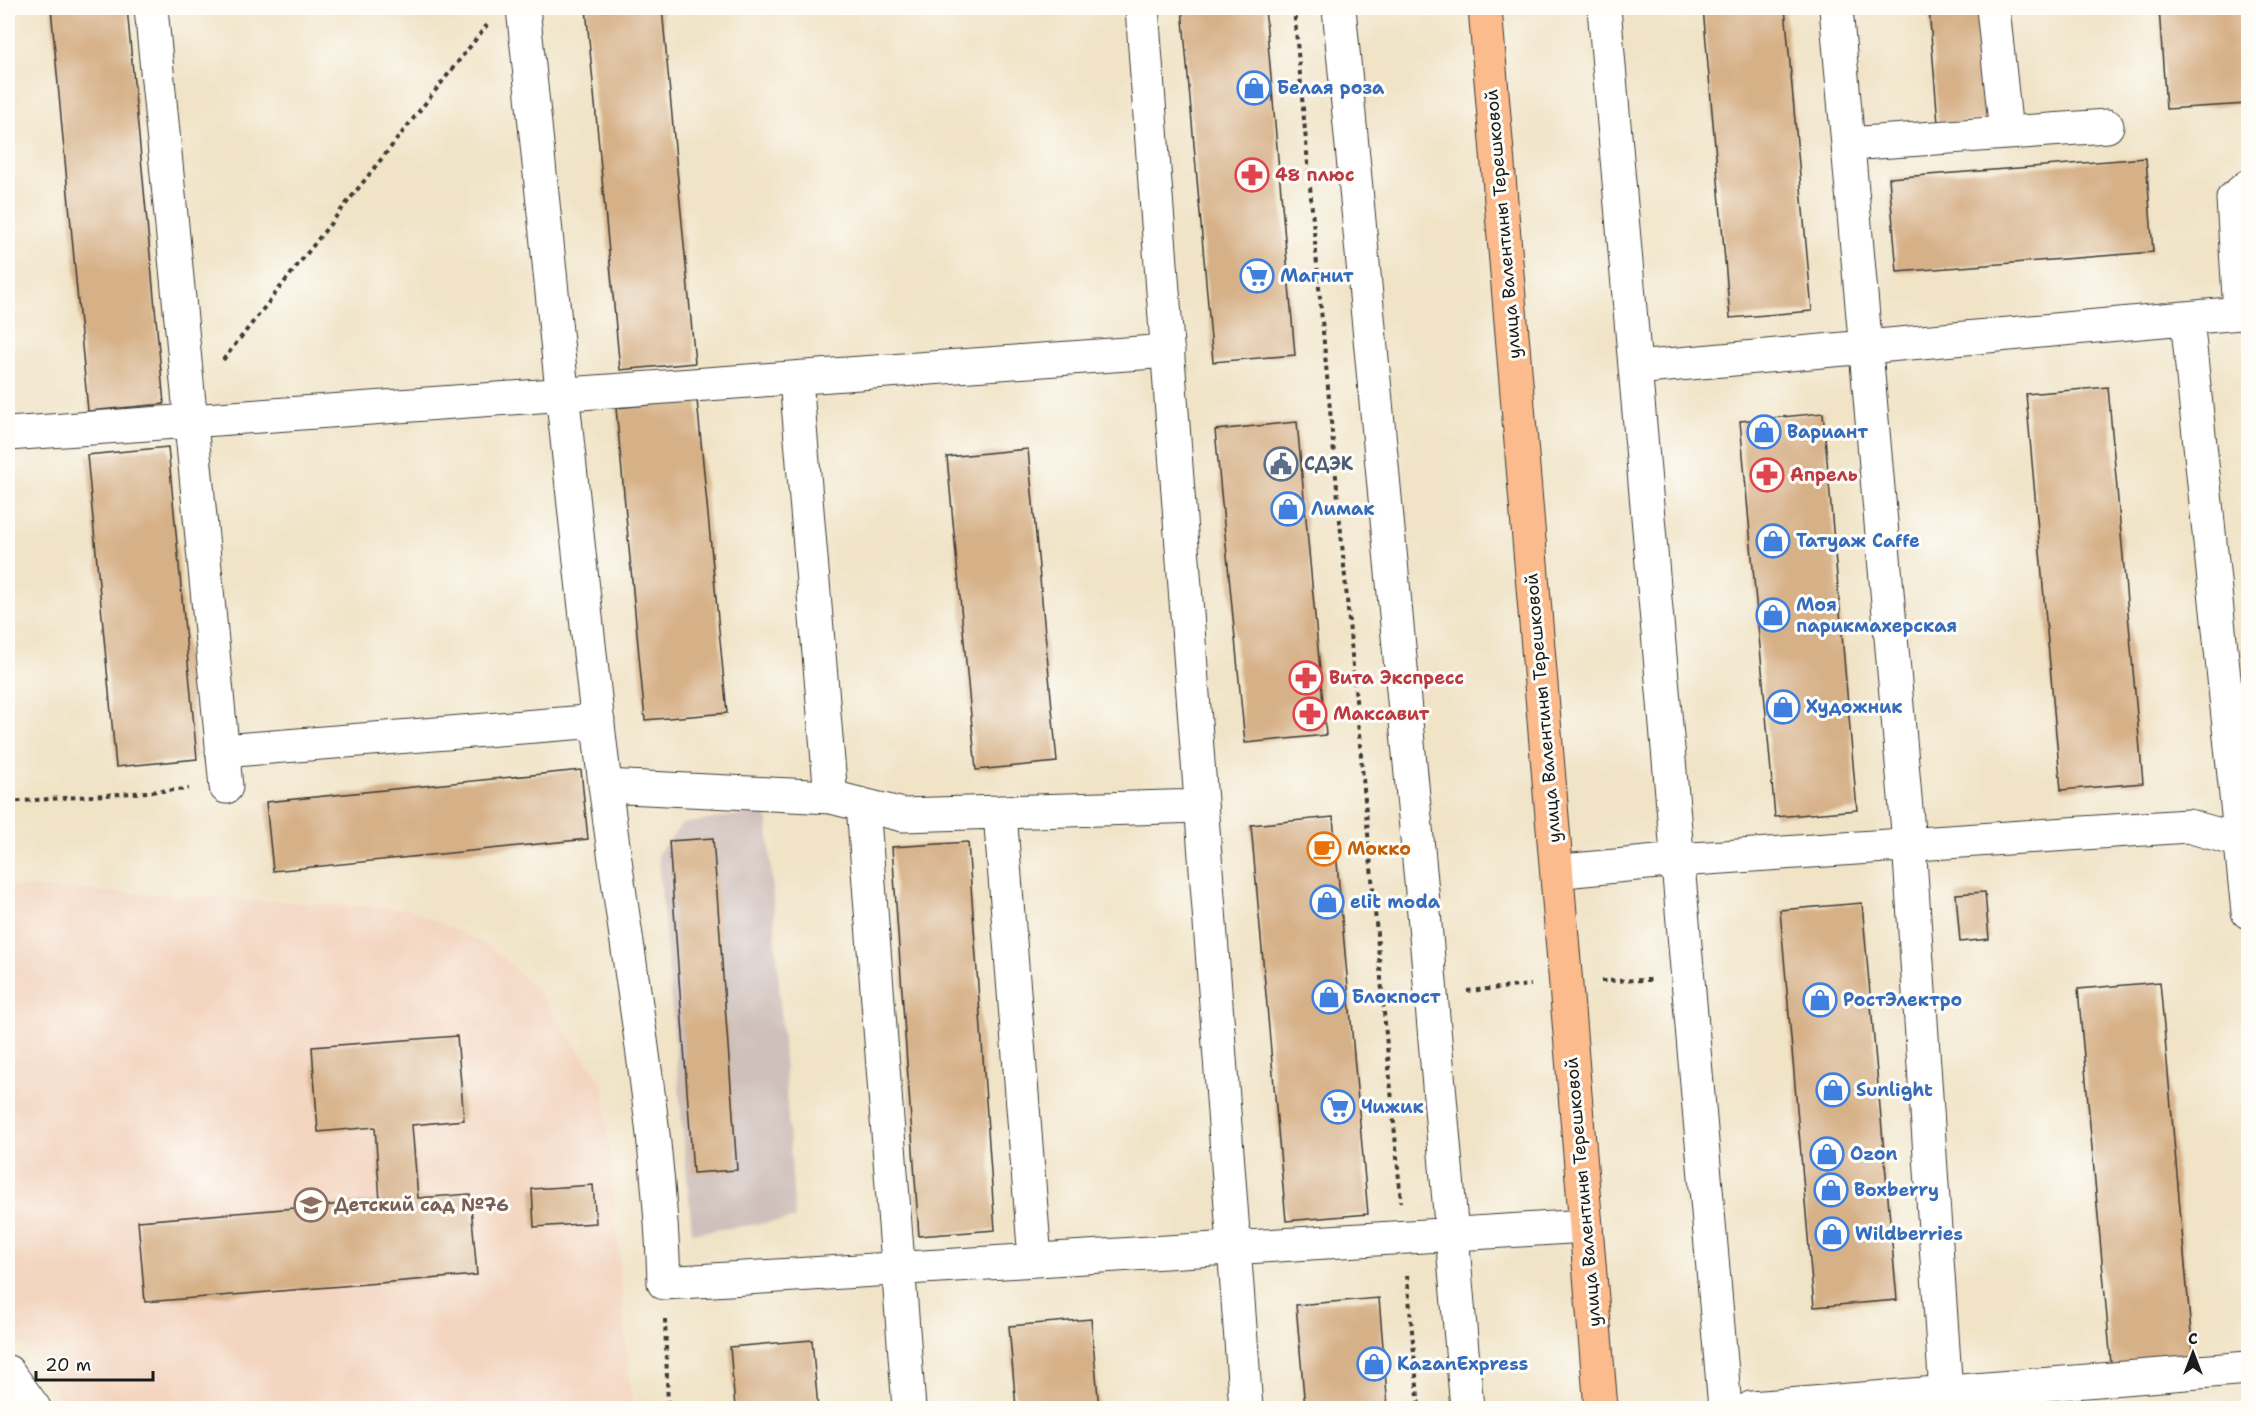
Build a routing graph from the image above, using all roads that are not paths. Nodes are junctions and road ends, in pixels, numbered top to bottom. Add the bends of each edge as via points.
1 (151, 8) edge
2 (1142, 8) edge
3 (1339, 8) edge
4 (1485, 8) edge
5 (1604, 8) edge
6 (1836, 8) edge
7 (1993, 8) edge
8 (508, 12) edge
9 (2108, 126) dead end
10 (2006, 133) junction
11 (1848, 144) junction
12 (2248, 186) edge
13 (2187, 318) junction
14 (1866, 347) junction
15 (1168, 351) junction
16 (1635, 368) junction
17 (796, 379) junction
18 (564, 395) junction
19 (190, 412) junction
20 (8, 434) edge
21 (598, 720) junction
22 (222, 751) junction
23 (226, 786) road end
24 (605, 786) junction
25 (831, 797) junction
26 (863, 806) junction
27 (1201, 806) junction
28 (1000, 813) junction
29 (2245, 842) edge
30 (1909, 843) junction
31 (1678, 860) junction
32 (1574, 870) dead end
33 (2248, 912) edge
34 (1586, 1226) junction
35 (1452, 1234) junction
36 (1234, 1248) junction
37 (1035, 1260) junction
38 (898, 1269) junction
39 (2248, 1368) edge
40 (8, 1372) edge
41 (1947, 1400) edge
42 (34, 1408) edge
43 (909, 1408) edge
44 (1246, 1408) edge
45 (1467, 1408) edge
46 (1601, 1408) edge
47 (1725, 1408) edge
48 (1751, 1408) edge

1 - 19 lane
2 - 15 lane
3 - 35 lane
4 - 34 main road, улица Валентины Терешковой
5 - 16 lane
6 - 11 lane
7 - 10 lane
8 - 18 lane
9 - 10 lane
10 - 11 lane
11 - 14 lane
12 - 13 lane via 2233,199 2240,313
13 - 14 lane
13 - 29 lane
14 - 16 lane
14 - 30 lane
15 - 17 lane
15 - 27 lane
16 - 31 lane
17 - 18 lane
17 - 25 lane
18 - 19 lane
18 - 21 lane
19 - 20 lane
19 - 22 lane
21 - 22 lane
21 - 24 lane
22 - 23 lane
24 - 25 lane
24 - 38 lane via 642,1049 662,1226 664,1283
25 - 26 lane
26 - 28 lane via 903,815
26 - 38 lane
27 - 28 lane
27 - 36 lane
28 - 37 lane
29 - 30 lane via 2188,826
29 - 33 lane
30 - 31 lane
30 - 41 lane
31 - 32 lane
31 - 47 lane
34 - 35 lane
34 - 46 main road, улица Валентины Терешковой
35 - 36 lane
35 - 45 lane
36 - 37 lane
36 - 44 lane
37 - 38 lane
38 - 43 lane
39 - 41 lane
40 - 42 lane
41 - 48 lane

